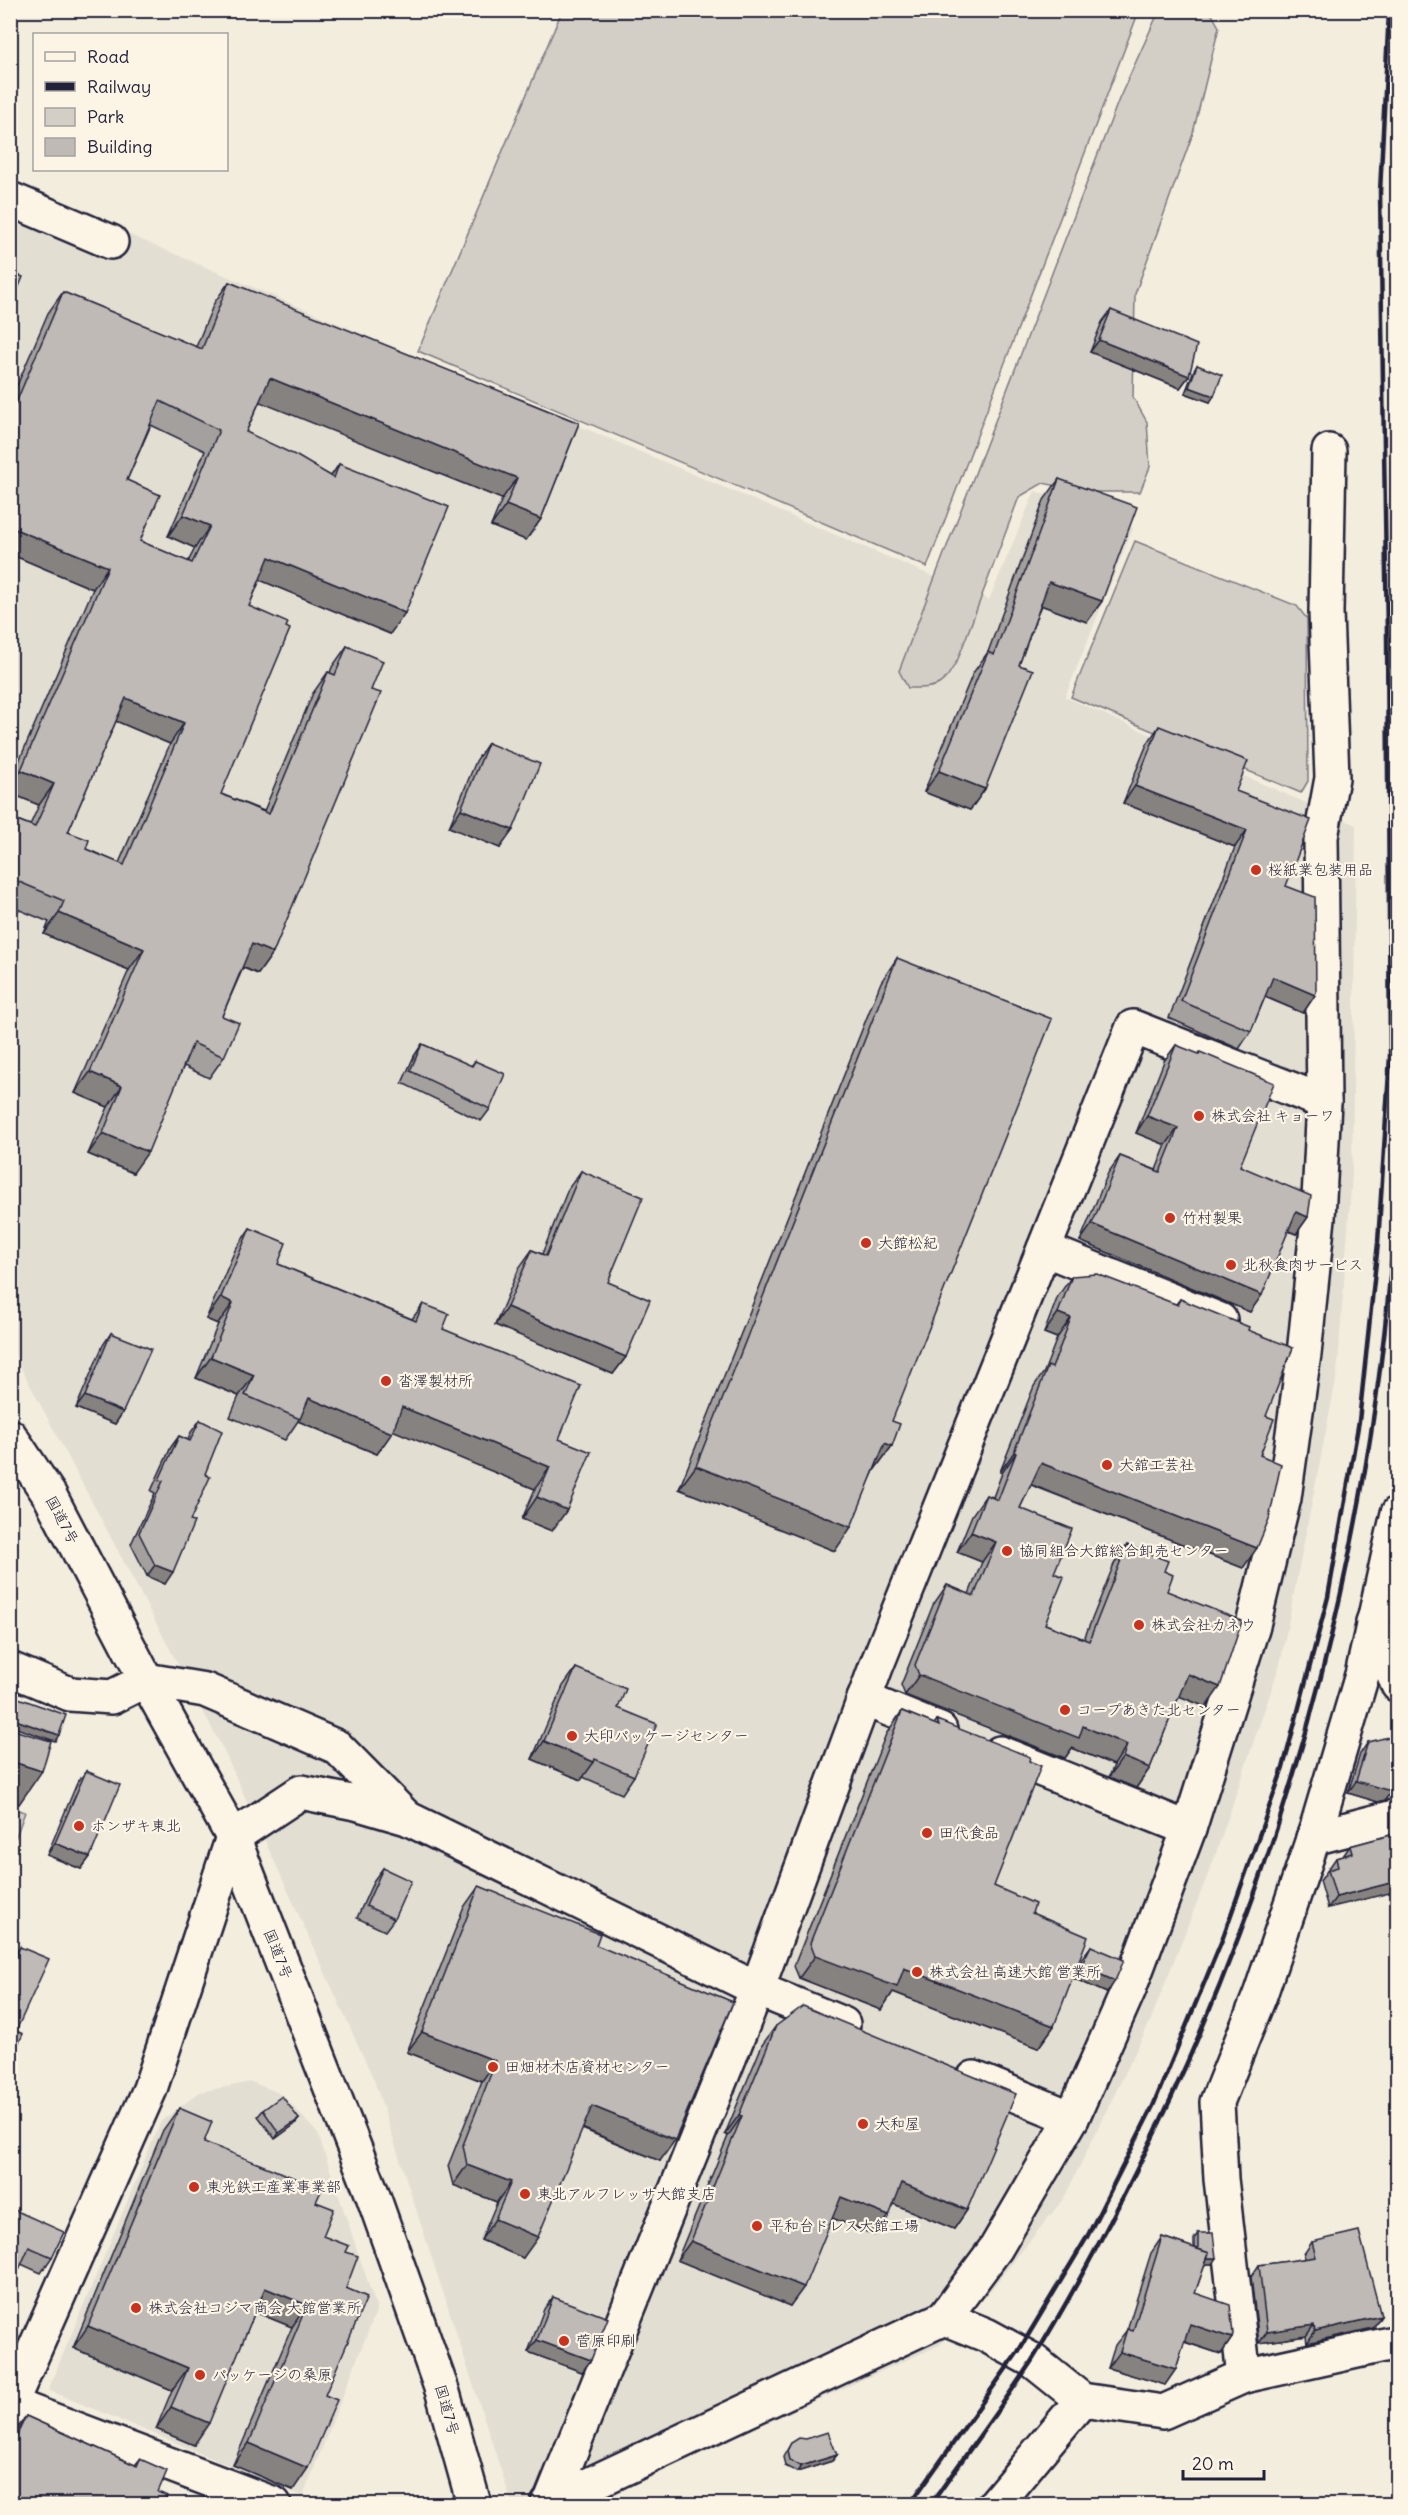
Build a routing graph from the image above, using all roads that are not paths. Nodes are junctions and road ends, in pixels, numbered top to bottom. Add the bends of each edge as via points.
1 (10, 199) edge
2 (111, 242) dead end
3 (1329, 451) dead end
4 (1324, 1102) junction
5 (1044, 1249) junction
6 (1304, 1354) junction
7 (10, 1436) edge
8 (1398, 1513) edge
9 (1373, 1622) junction
10 (10, 1669) edge
11 (146, 1680) junction
12 (1398, 1685) edge
13 (864, 1700) junction
14 (1398, 1816) edge
15 (407, 1818) junction
16 (1189, 1828) junction
17 (233, 1837) junction
18 (1313, 1838) junction
19 (757, 1989) junction
20 (865, 2033) edge
21 (941, 2065) edge
22 (1072, 2118) junction
23 (944, 2318) junction
24 (1398, 2342) edge
25 (1244, 2376) junction
26 (1082, 2400) junction
27 (11, 2404) edge
28 (221, 2495) edge
29 (549, 2504) edge
30 (274, 2505) edge
31 (474, 2505) edge
32 (995, 2505) edge

1 - 2 main road
3 - 4 main road via 1326,612 1332,778 1321,837
4 - 5 main road via 1133,1026
4 - 6 main road via 1318,1218
5 - 6 main road
5 - 13 main road
6 - 16 main road via 1284,1498 1256,1614
7 - 11 main road, 国道7号 via 50,1496
8 - 9 main road
9 - 12 main road
9 - 18 main road via 1362,1675
10 - 11 main road via 70,1694 111,1697
11 - 15 main road via 205,1690 337,1746
11 - 17 main road, 国道7号
13 - 16 main road
13 - 19 main road
14 - 18 main road
15 - 17 main road via 301,1792
15 - 19 main road
16 - 22 main road via 1129,1989
17 - 27 main road via 150,2089
17 - 31 main road, 国道7号 via 372,2193 443,2393
18 - 25 main road via 1260,1995 1217,2102 1221,2179
19 - 20 main road
19 - 29 main road
21 - 22 main road
22 - 23 main road via 996,2248
23 - 26 main road via 1032,2360
23 - 29 main road
24 - 25 main road
25 - 26 main road via 1163,2412
26 - 32 main road
27 - 28 main road
28 - 30 main road

